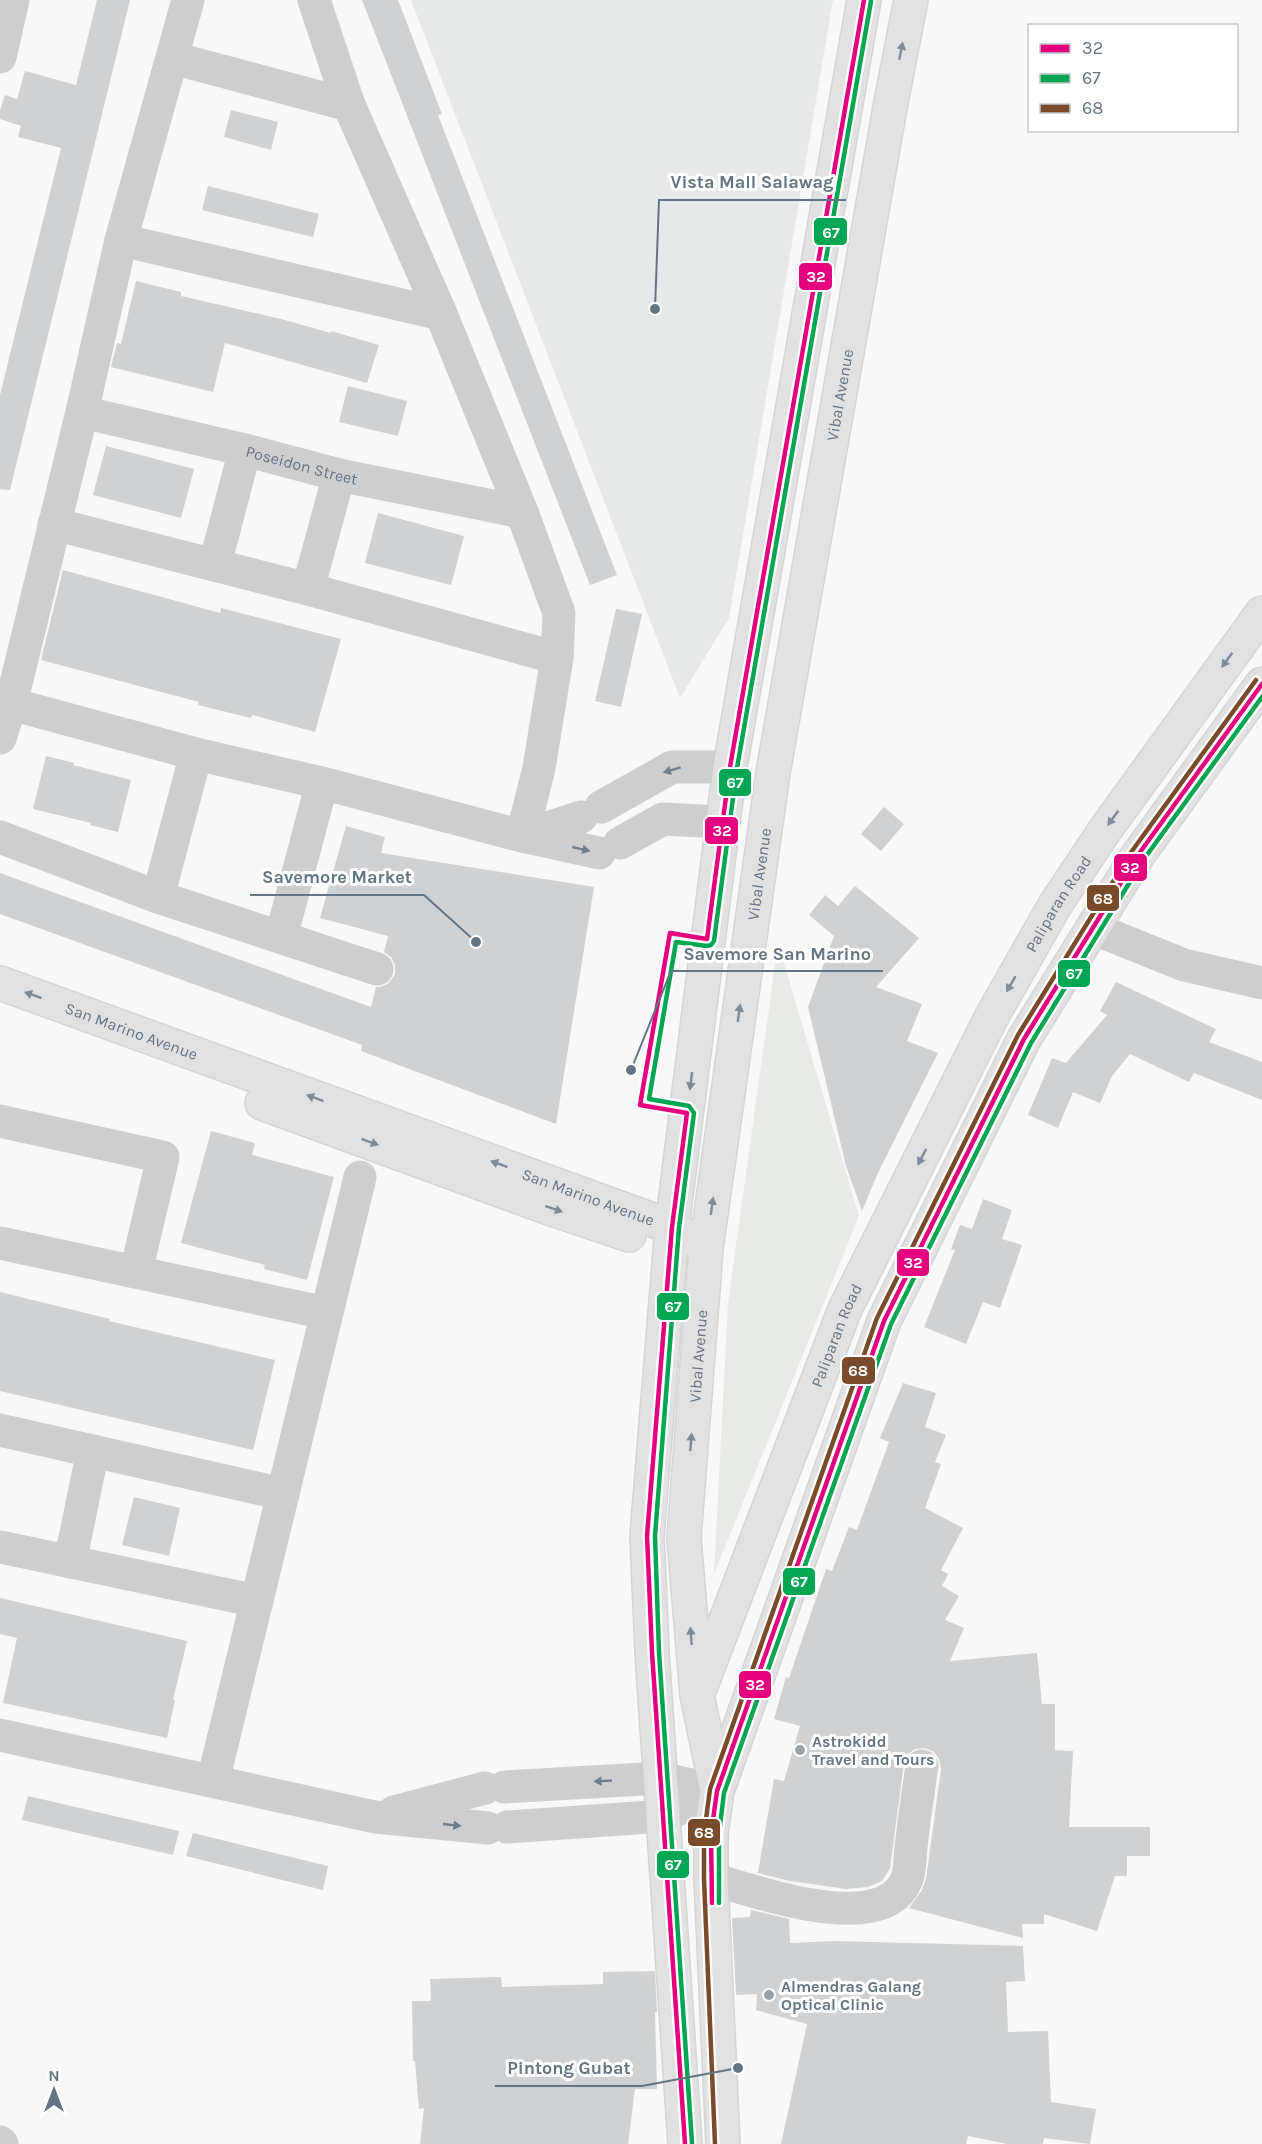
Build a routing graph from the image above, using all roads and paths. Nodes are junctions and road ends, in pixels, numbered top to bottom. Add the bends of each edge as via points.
1 (13, 0) edge
2 (188, 0) edge
3 (314, 0) edge
4 (864, 0) edge
5 (911, 0) edge
6 (0, 56) edge
7 (173, 58) junction
8 (349, 105) junction
9 (121, 240) junction
10 (441, 314) junction
11 (82, 412) junction
12 (245, 450) junction
13 (339, 475) junction
14 (522, 512) junction
15 (54, 524) junction
16 (214, 564) junction
17 (308, 589) junction
18 (1262, 613) edge
19 (557, 657) junction
20 (1262, 684) edge
21 (10, 704) junction
22 (0, 738) edge
23 (196, 754) junction
24 (730, 767) junction
25 (322, 783) junction
26 (522, 836) junction
27 (720, 836) junction
28 (0, 837) edge
29 (762, 856) junction
30 (158, 897) junction
31 (1092, 927) junction
32 (281, 937) junction
33 (377, 969) dead end
34 (0, 983) edge
35 (1262, 983) edge
36 (0, 1007) edge
37 (0, 1121) edge
38 (360, 1177) dead end
39 (672, 1238) junction
40 (0, 1243) edge
41 (706, 1249) junction
42 (136, 1272) junction
43 (326, 1313) junction
44 (0, 1430) edge
45 (93, 1451) junction
46 (283, 1494) junction
47 (0, 1547) edge
48 (70, 1562) junction
49 (257, 1602) junction
50 (697, 1695) junction
51 (0, 1735) edge
52 (922, 1766) dead end
53 (661, 1778) junction
54 (213, 1781) junction
55 (717, 1791) junction
56 (664, 1816) junction
57 (375, 1817) junction
58 (711, 1879) junction
59 (685, 2144) edge
60 (723, 2144) edge

1 - 6 street
2 - 7 street
3 - 8 street
4 - 24 main road
29 -> 5 main road, Vibal Avenue via 777,750
7 - 8 street
7 - 9 street
8 - 10 street
9 - 10 street
9 - 11 street
10 - 14 street
11 - 12 street, Poseidon Street
11 - 15 street
12 - 13 street, Poseidon Street
12 - 16 street
13 - 14 street, Poseidon Street
13 - 17 street
14 - 19 street via 559,613
15 - 16 street
15 - 21 street
16 - 17 street
17 - 19 street
18 -> 50 main road, Paliparan Road via 1105,830 1055,905 991,1018 845,1309
19 - 26 street via 539,768
20 - 31 main road via 1138,855
21 - 22 street
21 - 23 street
23 - 25 street
23 - 30 street
24 -> 26 street via 672,767 591,812
24 - 27 main road
25 - 26 street
25 - 32 street
26 -> 27 street via 610,848 663,819
27 - 29 main road
27 -> 39 main road
28 - 30 street
41 -> 29 main road, Vibal Avenue
30 - 32 street
31 - 35 street via 1184,965
31 - 55 main road via 1024,1039 884,1321
32 - 33 street
39 -> 34 main road, San Marino Avenue
36 -> 39 main road, San Marino Avenue via 549,1208
37 - 42 street via 163,1157
38 - 43 street
39 - 41 main road, San Marino Avenue
39 - 53 main road via 647,1536
40 - 42 street
50 -> 41 main road, Vibal Avenue via 684,1538
42 - 43 street
43 - 46 street
44 - 45 street
45 - 46 street
45 - 48 street
46 - 49 street
47 - 48 street
48 - 49 street
49 - 54 street
50 - 53 main road, Paliparan Road
50 - 55 main road, Vibal Avenue
51 - 54 street
52 - 58 street via 907,1879 894,1897 853,1909 812,1905
53 - 55 street
53 - 56 main road, Paliparan Road
53 -> 57 street via 494,1787
54 - 57 street
55 - 56 street
55 - 58 main road via 711,1834
57 -> 56 street via 497,1828
56 - 59 main road, Paliparan Road
58 - 60 main road

